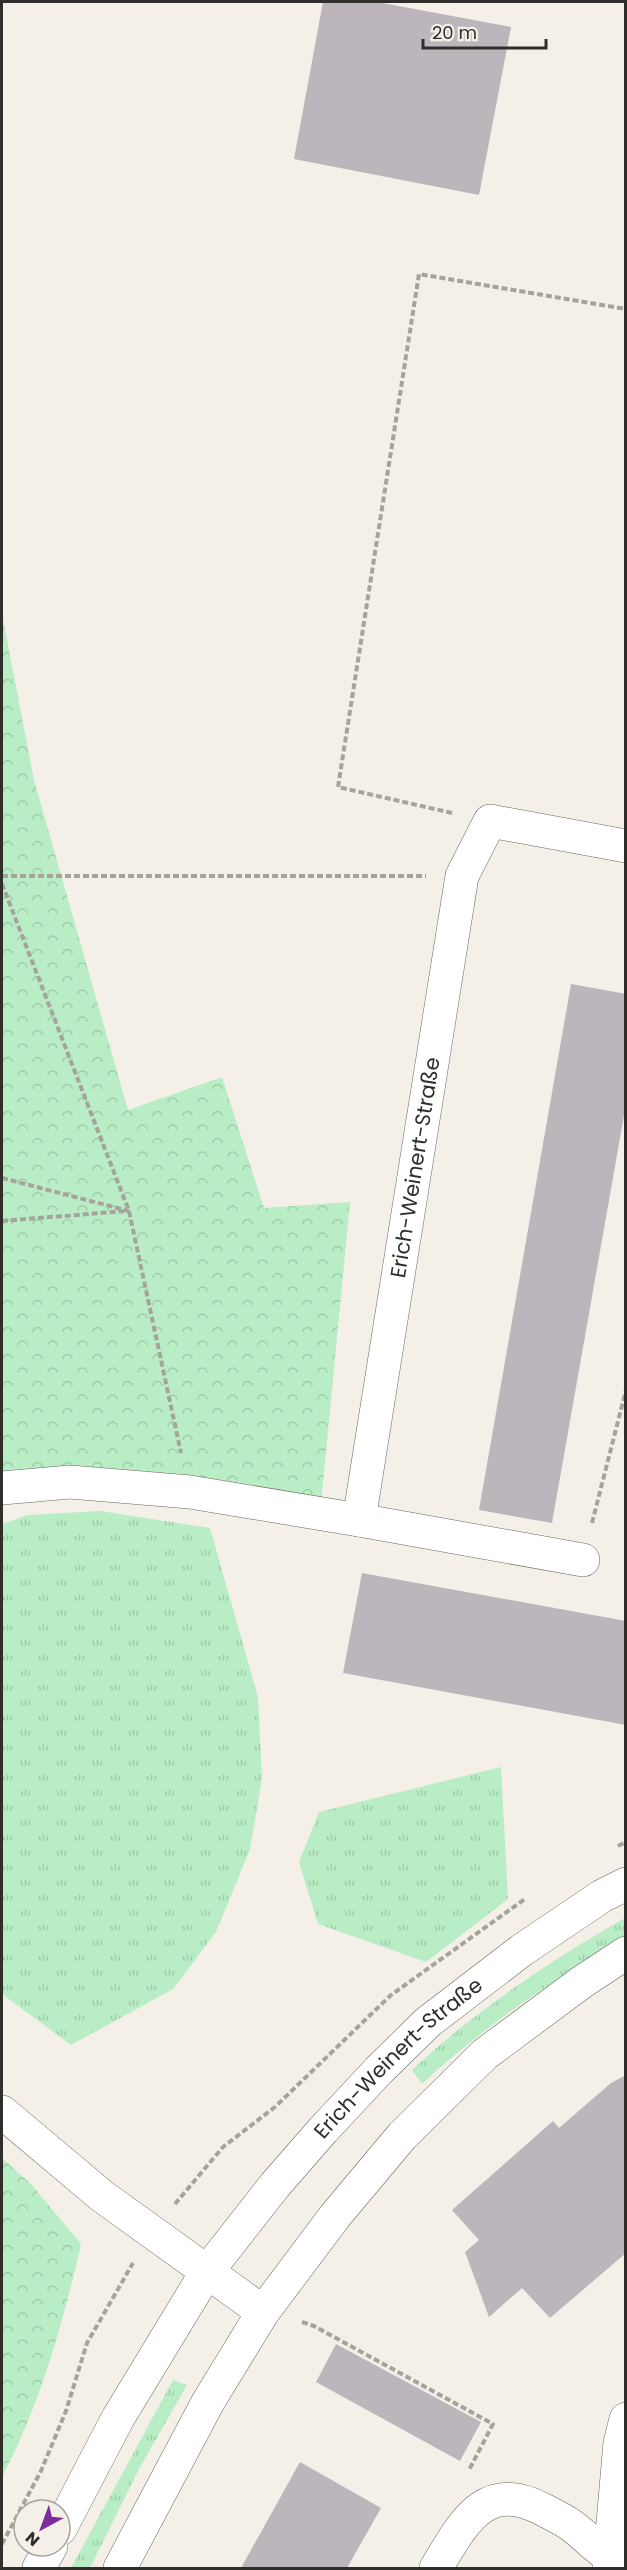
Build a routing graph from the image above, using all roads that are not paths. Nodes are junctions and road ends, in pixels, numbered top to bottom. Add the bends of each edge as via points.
1 (626, 846) edge
2 (2, 1488) edge
3 (358, 1520) junction
4 (583, 1560) road end
5 (626, 1884) edge
6 (626, 1953) edge
7 (2, 2112) edge
8 (206, 2273) junction
9 (264, 2312) junction
10 (626, 2419) edge
11 (72, 2506) edge
12 (615, 2562) edge
13 (120, 2568) edge
14 (436, 2568) edge

1 - 3 street, Erich-Weinert-Straße via 490,821 462,876
2 - 3 street via 70,1482 190,1492
3 - 4 street
5 - 8 street, Erich-Weinert-Straße via 522,1950 428,2022 323,2130
6 - 9 street via 485,2054 442,2094 336,2216
7 - 8 street via 102,2196
8 - 9 street
8 - 11 street, Erich-Weinert-Straße via 118,2418
9 - 13 street via 208,2402
10 - 12 street via 620,2443
12 - 14 street via 573,2526 534,2505 501,2498 487,2503 466,2520

